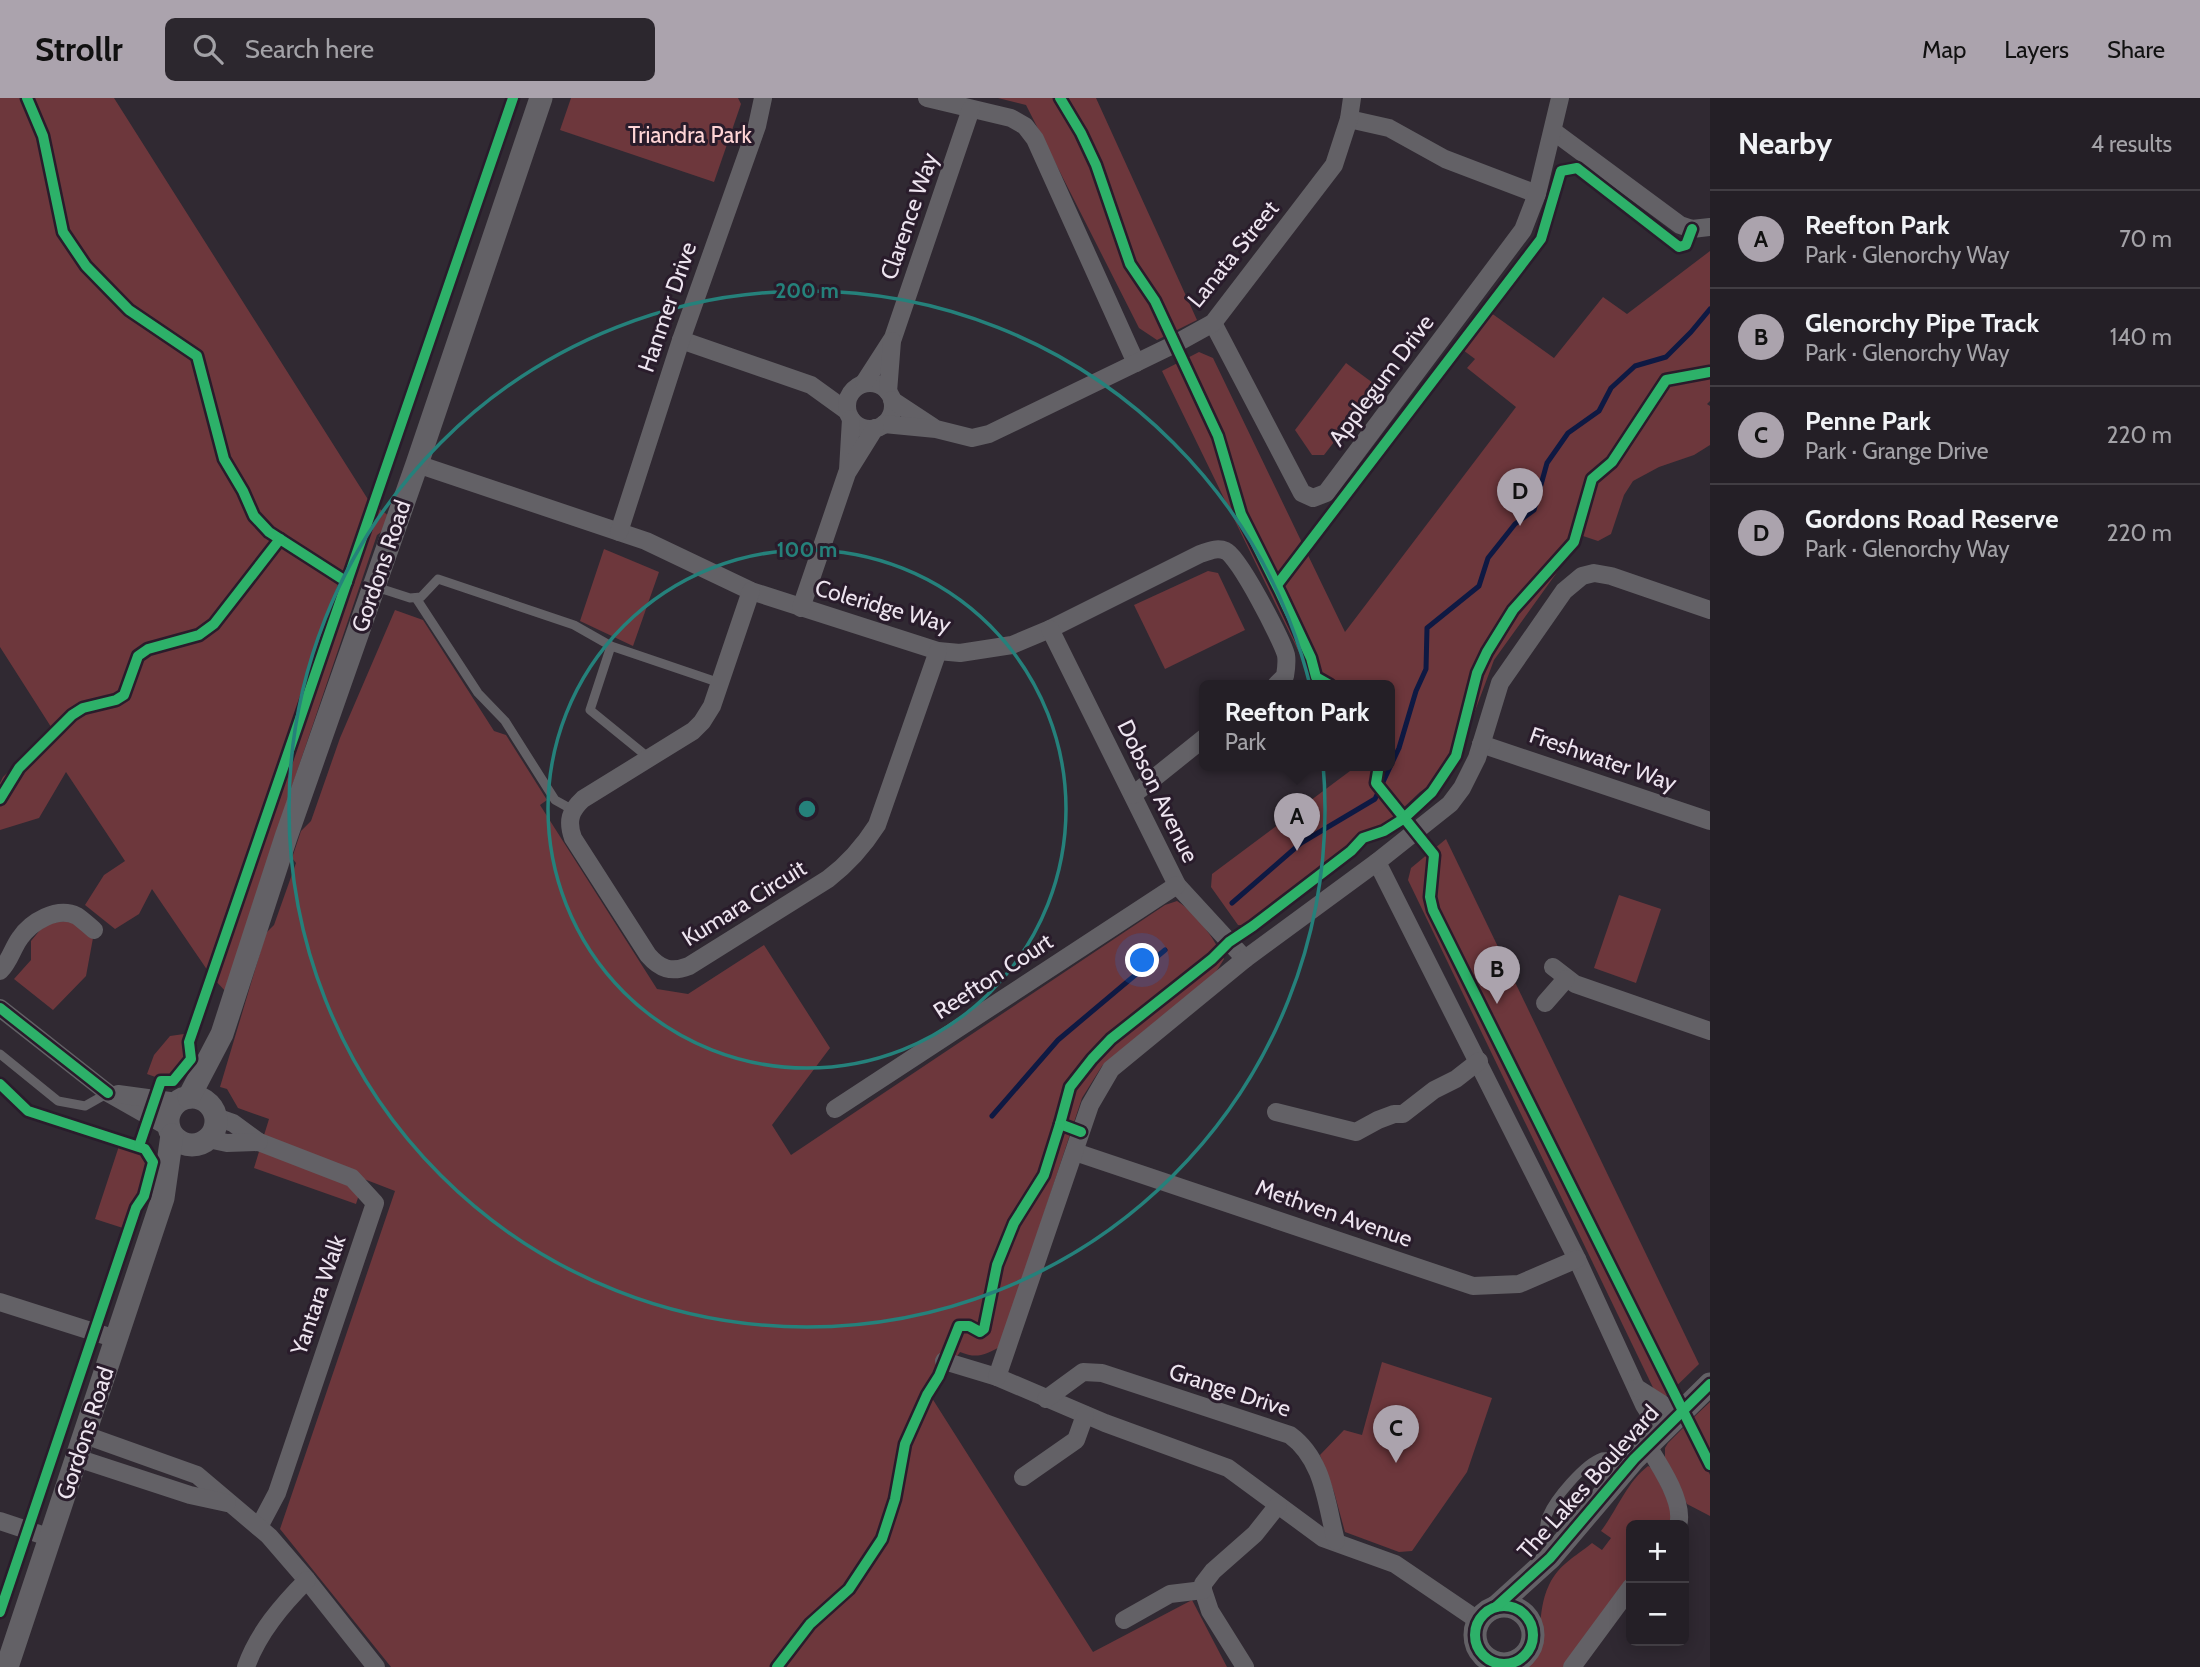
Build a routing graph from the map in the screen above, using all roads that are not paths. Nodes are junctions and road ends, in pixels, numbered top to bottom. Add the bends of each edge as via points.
1 (541, 98) edge
2 (763, 98) edge
3 (927, 98) edge
4 (1352, 98) edge
5 (1560, 98) edge
6 (971, 110) junction
7 (1349, 119) junction
8 (1553, 131) junction
9 (1537, 194) junction
10 (1710, 227) edge
11 (1213, 323) junction
12 (892, 338) junction
13 (681, 340) junction
14 (1136, 363) junction
15 (811, 385) junction
16 (860, 385) junction
17 (890, 396) junction
18 (849, 415) junction
19 (879, 426) junction
20 (936, 429) junction
21 (417, 464) junction
22 (848, 473) junction
23 (619, 532) junction
24 (374, 586) junction
25 (751, 591) junction
26 (416, 598) junction
27 (801, 608) junction
28 (1710, 610) edge
29 (1050, 629) junction
30 (611, 646) junction
31 (938, 652) junction
32 (1282, 680) edge
33 (720, 683) junction
34 (1199, 742) edge
35 (1481, 744) junction
36 (649, 758) junction
37 (1133, 795) junction
38 (573, 810) junction
39 (1710, 821) edge
40 (1377, 862) junction
41 (1177, 885) junction
42 (94, 930) dead end
43 (1245, 959) junction
44 (0, 971) edge
45 (1545, 1003) dead end
46 (0, 1008) edge
47 (1710, 1031) edge
48 (222, 1034) junction
49 (0, 1054) edge
50 (1479, 1061) junction
51 (108, 1093) junction
52 (183, 1099) junction
53 (835, 1109) dead end
54 (1276, 1112) dead end
55 (208, 1127) junction
56 (170, 1131) junction
57 (1075, 1152) junction
58 (163, 1198) junction
59 (1577, 1259) junction
60 (0, 1302) edge
61 (116, 1339) junction
62 (944, 1361) dead end
63 (997, 1377) junction
64 (1710, 1384) edge
65 (1637, 1388) junction
66 (1046, 1399) junction
67 (1678, 1414) junction
68 (1085, 1415) junction
69 (85, 1435) junction
70 (1647, 1445) junction
71 (77, 1458) junction
72 (1023, 1477) dead end
73 (230, 1504) junction
74 (1278, 1505) junction
75 (1680, 1520) edge
76 (0, 1521) edge
77 (259, 1527) junction
78 (51, 1538) junction
79 (1336, 1541) junction
80 (1550, 1558) junction
81 (307, 1580) junction
82 (1203, 1590) junction
83 (1626, 1594) edge
84 (1124, 1620) dead end
85 (1483, 1623) junction
86 (1532, 1626) junction
87 (1511, 1665) edge
88 (7, 1667) edge
89 (246, 1667) edge
90 (376, 1667) edge
91 (1245, 1667) edge
92 (1470, 1667) edge
93 (1572, 1667) edge

1 - 21 street, Gordons Road
2 - 13 street, Hanmer Drive
3 - 6 street
4 - 7 street, Lanata Street
5 - 8 street, Applegum Drive
6 - 12 street, Clarence Way
6 - 14 street via 1011,118 1035,139
7 - 9 street via 1389,128 1445,159
7 - 11 street, Lanata Street via 1334,165
8 - 9 street, Applegum Drive
8 - 10 street via 1680,225
9 - 11 street, Applegum Drive via 1523,230 1341,475 1326,492 1313,498 1302,493
11 - 14 street, Lanata Street
12 - 16 street, Clarence Way
12 - 17 street, Clarence Way
13 - 15 street
13 - 23 street, Hanmer Drive
14 - 20 street, Lanata Street via 989,434 972,438
15 - 16 street
15 - 18 street
16 - 17 street via 878,384
16 - 18 street via 848,397
17 - 19 street via 892,414
17 - 20 street, Lanata Street
18 - 19 street via 862,428
18 - 22 street
19 - 20 street, Lanata Street
19 - 22 street
21 - 23 street, Coleridge Way
21 - 24 street, Gordons Road
22 - 27 street
23 - 25 street, Coleridge Way
24 - 26 lane
24 - 48 street, Gordons Road
25 - 27 street, Coleridge Way
25 - 33 street
26 - 30 lane via 438,579 574,625
26 - 38 lane via 478,693 505,721 555,800
27 - 31 street, Coleridge Way
28 - 35 street via 1611,576 1582,576 1564,591 1500,683
29 - 31 street, Coleridge Way via 989,650
29 - 32 street, Coleridge Way via 1215,548 1236,558 1286,654
29 - 37 street, Dobson Avenue
30 - 33 lane
30 - 36 lane via 590,710
31 - 38 street, Kumara Circuit via 877,825 861,849 828,879 689,966 666,969 648,955 573,838 569,828
33 - 36 street via 702,722
34 - 37 street
35 - 39 street, Freshwater Way
35 - 40 street via 1450,804
36 - 38 street
37 - 41 street, Dobson Avenue
40 - 43 street
40 - 50 street
41 - 43 street, Dobson Avenue
41 - 53 street, Reefton Court
42 - 44 street via 75,915 56,913 33,923
43 - 57 street via 1111,1069 1090,1105
45 - 47 street via 1559,973 1575,984
46 - 51 street
48 - 52 street, Gordons Road
48 - 55 street, Gordons Road
49 - 51 lane via 58,1101 85,1106
50 - 54 street via 1403,1114 1356,1132
50 - 59 street
51 - 52 street
51 - 56 street
52 - 55 street via 202,1099
52 - 56 street via 169,1113
55 - 56 street via 183,1144
55 - 58 street, Gordons Road
55 - 77 street, Yantara Walk via 233,1123 259,1142 352,1178 376,1203 277,1493
56 - 58 street, Gordons Road
57 - 59 street, Methven Avenue via 1473,1286 1519,1284
57 - 63 street
58 - 61 street, Gordons Road
59 - 65 street
60 - 61 street
61 - 69 street, Gordons Road
62 - 63 street
63 - 66 street
64 - 67 street, The Lakes Boulevard
65 - 67 street
65 - 70 street via 1651,1419
66 - 68 street
66 - 79 street, Grange Drive via 1083,1372 1102,1373 1290,1435 1316,1464
67 - 70 street, The Lakes Boulevard
68 - 72 street via 1076,1440
68 - 74 street via 1228,1468
69 - 71 street, Gordons Road
69 - 73 street via 197,1475
70 - 75 street, The Lakes Boulevard via 1677,1501
70 - 80 street, The Lakes Boulevard
70 - 80 lane via 1606,1456 1578,1475 1547,1517 1545,1538
71 - 73 street
71 - 78 street, Gordons Road
73 - 77 street
74 - 79 street via 1323,1538
74 - 82 street via 1255,1534 1213,1571
76 - 78 street
77 - 81 street
78 - 88 street, Gordons Road
79 - 85 street via 1395,1564
80 - 85 street, The Lakes Boulevard
80 - 86 street, The Lakes Boulevard via 1536,1590
81 - 89 street via 264,1630
81 - 90 street
82 - 84 street via 1170,1594
82 - 91 street via 1210,1611
83 - 93 street
85 - 86 street via 1504,1606 1521,1612
85 - 87 street via 1479,1652 1495,1663
85 - 92 street
86 - 87 street via 1532,1643

